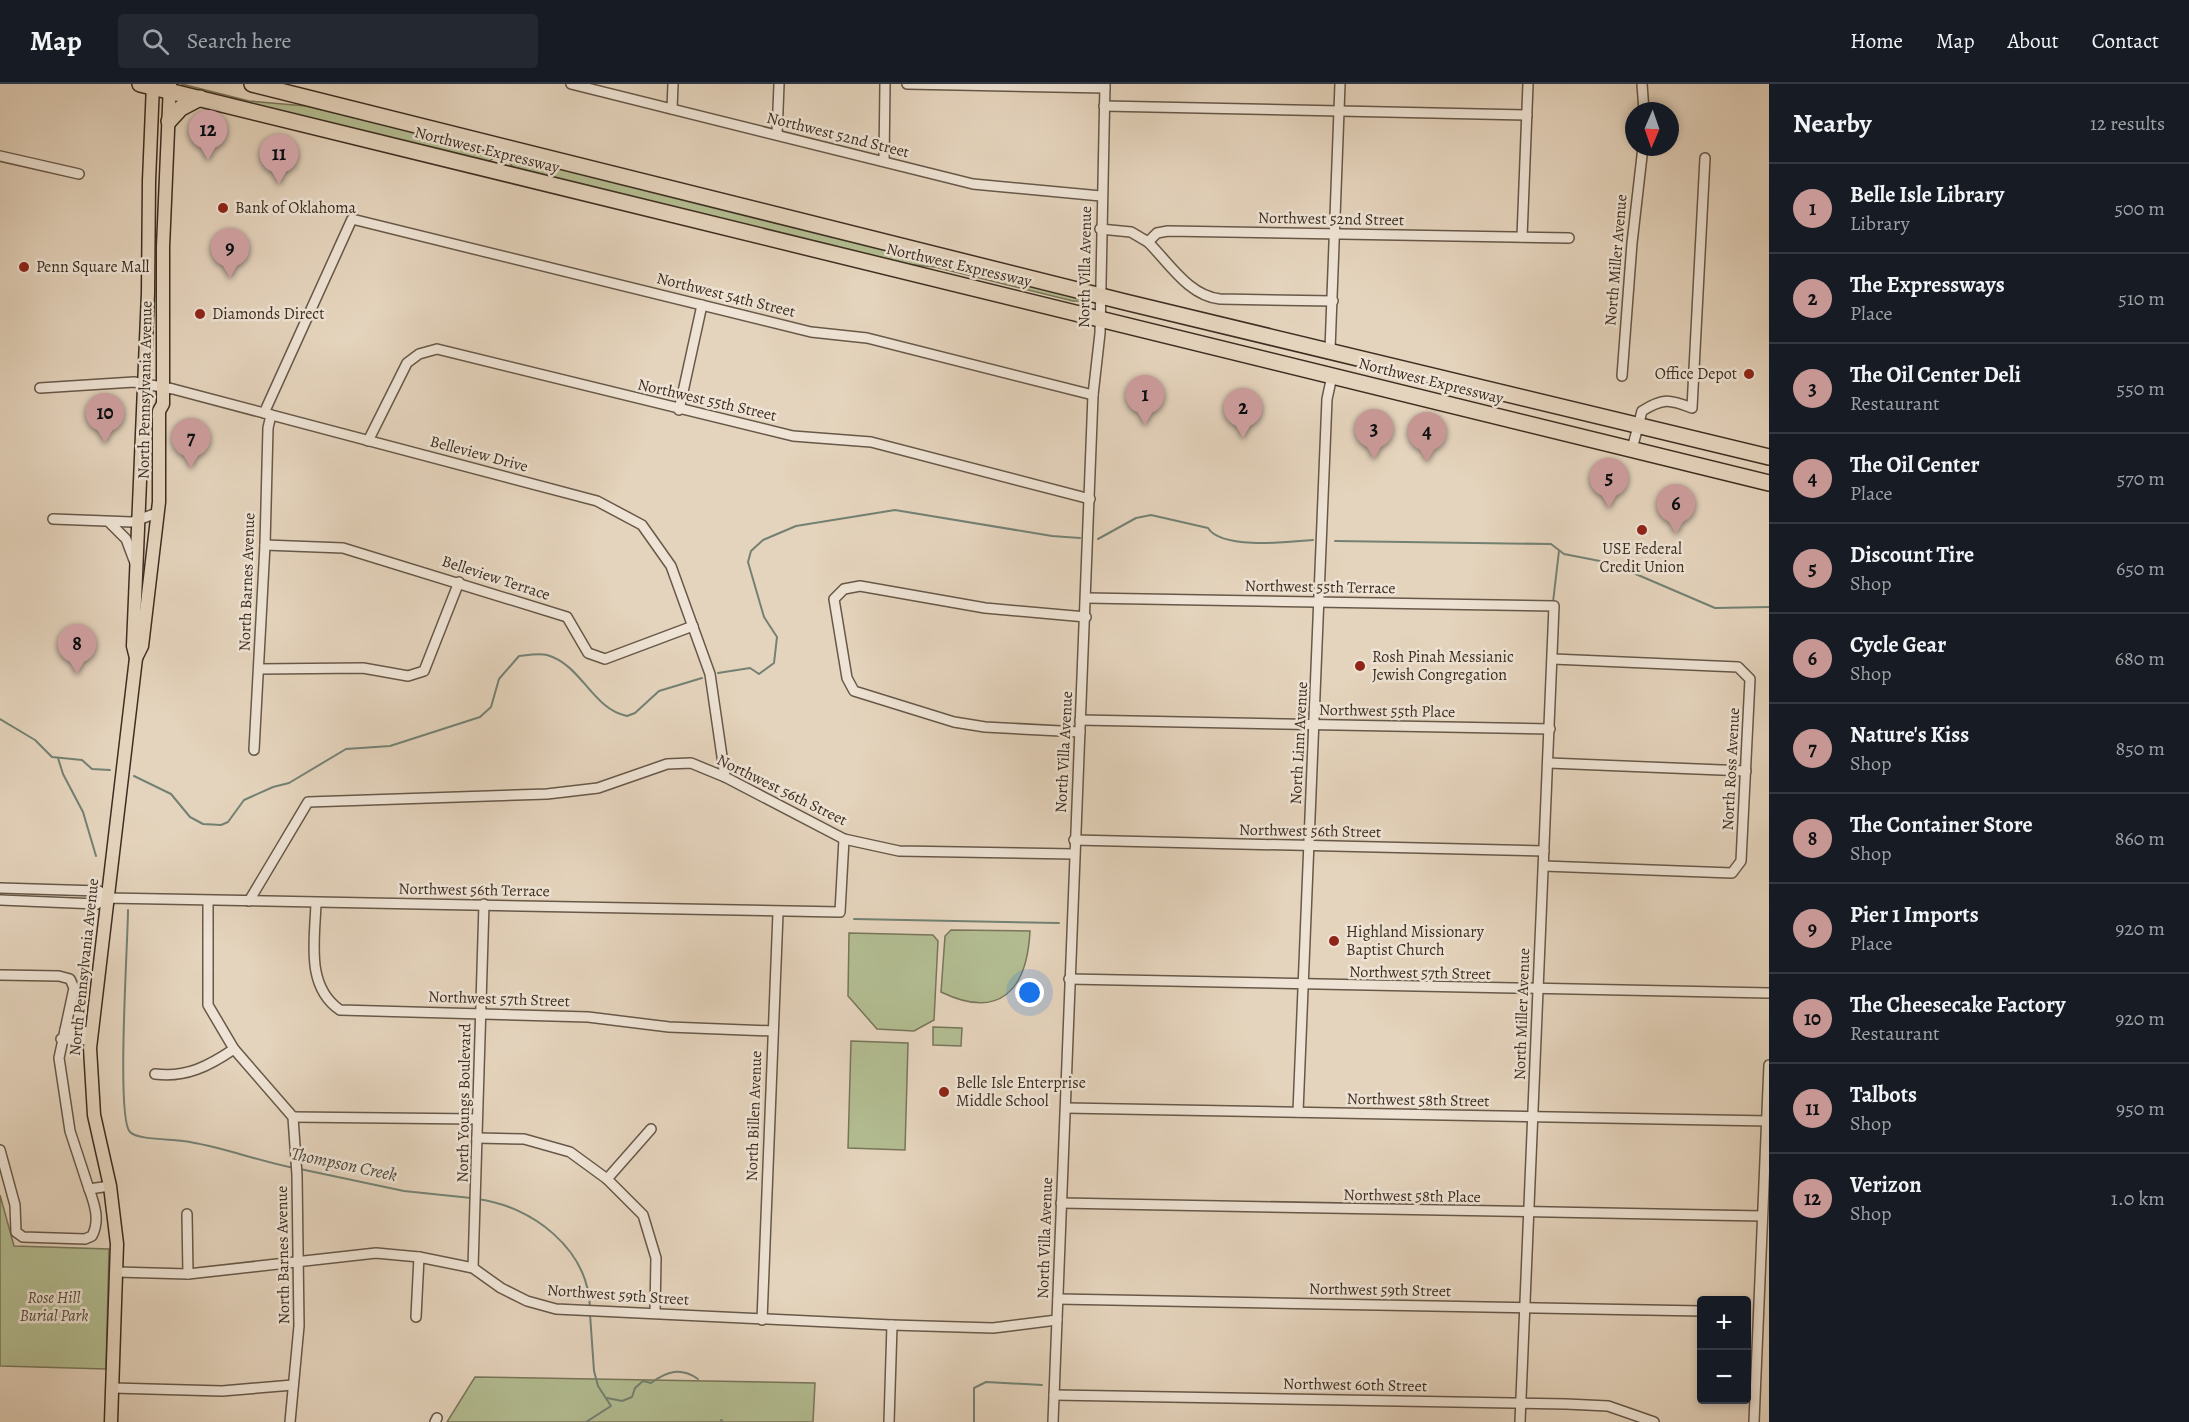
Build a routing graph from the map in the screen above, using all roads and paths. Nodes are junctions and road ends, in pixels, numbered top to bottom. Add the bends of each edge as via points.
1 (252, 84) edge
2 (570, 84) edge
3 (673, 84) edge
4 (778, 84) edge
5 (885, 84) edge
6 (907, 84) edge
7 (1340, 84) edge
8 (1528, 84) edge
9 (1642, 84) edge
10 (148, 85) edge
11 (1105, 86) edge
12 (170, 87) edge
13 (200, 98) junction
14 (1643, 102) edge
15 (1104, 106) junction
16 (672, 109) junction
17 (1339, 111) junction
18 (1527, 115) junction
19 (169, 121) junction
20 (777, 135) junction
21 (0, 156) edge
22 (1642, 156) edge
23 (1705, 158) dead end
24 (884, 161) junction
25 (79, 174) dead end
26 (1101, 196) junction
27 (352, 219) joint
28 (1100, 229) junction
29 (1336, 234) junction
30 (1521, 237) junction
31 (1569, 238) dead end
32 (1148, 242) junction
33 (1099, 294) junction
34 (1333, 301) junction
35 (702, 305) junction
36 (1099, 318) junction
37 (1330, 350) junction
38 (1364, 358) junction
39 (1332, 376) junction
40 (1622, 376) dead end
41 (144, 384) junction
42 (163, 387) junction
43 (40, 388) dead end
44 (1093, 395) junction
45 (679, 410) junction
46 (159, 411) junction
47 (267, 414) junction
48 (1639, 426) junction
49 (368, 441) junction
50 (1632, 449) junction
51 (1769, 457) edge
52 (1769, 483) edge
53 (1090, 499) junction
54 (157, 513) junction
55 (53, 519) dead end
56 (140, 521) junction
57 (110, 523) junction
58 (265, 545) junction
59 (135, 563) junction
60 (459, 582) junction
61 (1087, 597) junction
62 (1320, 602) junction
63 (1554, 606) joint
64 (1086, 617) junction
65 (693, 626) junction
66 (136, 658) junction
67 (1552, 659) junction
68 (259, 669) junction
69 (1080, 720) junction
70 (1315, 725) junction
71 (1550, 729) junction
72 (1080, 732) junction
73 (254, 750) dead end
74 (1549, 763) junction
75 (1746, 771) junction
76 (725, 777) junction
77 (844, 838) junction
78 (1074, 840) junction
79 (1309, 846) junction
80 (1544, 851) junction
81 (1074, 854) junction
82 (1544, 866) junction
83 (0, 888) edge
84 (34, 889) junction
85 (107, 897) junction
86 (0, 900) edge
87 (34, 901) junction
88 (208, 901) junction
89 (249, 901) junction
90 (316, 903) junction
91 (484, 904) junction
92 (778, 913) junction
93 (0, 975) edge
94 (1070, 979) junction
95 (1305, 985) junction
96 (1538, 990) junction
97 (1769, 993) edge
98 (482, 1013) junction
99 (773, 1031) junction
100 (63, 1034) junction
101 (91, 1036) junction
102 (234, 1049) junction
103 (1769, 1065) edge
104 (155, 1074) dead end
105 (1066, 1108) junction
106 (1298, 1112) junction
107 (293, 1117) junction
108 (1533, 1118) junction
109 (476, 1119) junction
110 (1768, 1121) edge
111 (651, 1129) dead end
112 (477, 1138) junction
113 (0, 1149) edge
114 (607, 1179) junction
115 (110, 1186) junction
116 (89, 1189) junction
117 (1061, 1203) junction
118 (1529, 1213) junction
119 (187, 1214) dead end
120 (1762, 1216) junction
121 (1765, 1249) edge
122 (419, 1257) junction
123 (297, 1263) junction
124 (473, 1268) junction
125 (117, 1272) junction
126 (188, 1274) junction
127 (1058, 1299) junction
128 (1525, 1308) junction
129 (1697, 1311) edge
130 (655, 1312) junction
131 (1751, 1312) edge
132 (1757, 1312) junction
133 (416, 1317) dead end
134 (762, 1320) junction
135 (1056, 1320) junction
136 (892, 1325) junction
137 (293, 1385) junction
138 (113, 1388) junction
139 (1054, 1395) junction
140 (1521, 1404) junction
141 (111, 1422) edge
142 (290, 1422) edge
143 (889, 1422) edge
144 (1053, 1422) edge
145 (1520, 1422) edge
146 (1654, 1422) edge
147 (1754, 1422) edge

1 - 33 highway, Northwest Expressway
2 - 16 street, Northwest 52nd Street
3 - 16 street
4 - 20 street
5 - 24 street
6 - 11 street
7 - 17 street
8 - 18 street
9 - 14 street
10 - 12 highway, Northwest Expressway
10 - 41 main road, North Pennsylvania Avenue
11 - 15 street, North Villa Avenue
12 - 13 highway, Northwest Expressway
12 - 19 main road, North Pennsylvania Avenue
13 - 19 highway via 181,108
13 - 36 highway, Northwest Expressway
15 - 17 street
15 - 26 street, North Villa Avenue
16 - 20 street, Northwest 52nd Street
17 - 18 street
17 - 29 street
18 - 30 street
19 - 42 main road, North Pennsylvania Avenue
20 - 24 street, Northwest 52nd Street
21 - 25 street
22 - 40 street, North Miller Avenue
23 - 48 street via 1692,408 1659,400 1642,411
24 - 26 street, Northwest 52nd Street via 973,184
26 - 28 street, North Villa Avenue
27 - 35 street, Northwest 54th Street
27 - 47 street, North Barnes Avenue
28 - 32 street via 1131,232
28 - 33 street, North Villa Avenue
29 - 30 street, Northwest 52nd Street
29 - 32 street, Northwest 52nd Street via 1168,231 1157,233
29 - 34 street
30 - 31 street, Northwest 52nd Street
32 - 34 street via 1192,288 1206,296
33 - 36 street, North Villa Avenue
33 - 37 highway, Northwest Expressway
34 - 37 street
35 - 44 street, Northwest 54th Street via 811,332 867,338
35 - 45 street
36 - 39 highway, Northwest Expressway
36 - 44 street, North Villa Avenue
37 - 38 highway, Northwest Expressway
38 - 39 highway via 1339,366
38 - 48 highway, Northwest Expressway
39 - 50 highway, Northwest Expressway
39 - 62 street, North Linn Avenue via 1327,399
41 - 42 street, Belleview Drive
41 - 43 street, Belleview Drive
41 - 46 main road
41 - 56 main road, North Pennsylvania Avenue
42 - 46 main road, North Pennsylvania Avenue
42 - 47 street, Belleview Drive
44 - 53 street, North Villa Avenue
45 - 49 street, Northwest 55th Street via 437,349 419,354 407,363
45 - 53 street, Northwest 55th Street via 793,436 871,442
46 - 54 main road, North Pennsylvania Avenue
47 - 49 street, Belleview Drive
47 - 58 street, North Barnes Avenue
48 - 50 street
48 - 51 highway, Northwest Expressway
49 - 65 street, Belleview Drive via 597,501 642,525 671,566
50 - 52 highway, Northwest Expressway
53 - 61 street, North Villa Avenue
54 - 56 street
54 - 66 main road, North Pennsylvania Avenue via 142,646
55 - 57 street
56 - 57 street
56 - 59 main road, North Pennsylvania Avenue
57 - 59 street via 126,539
58 - 60 street, Belleview Terrace via 343,548
58 - 68 street, North Barnes Avenue
59 - 66 main road, North Pennsylvania Avenue
60 - 65 street, Belleview Terrace via 567,617 588,653 606,659
60 - 68 street via 424,670 408,676 363,668
61 - 62 street, Northwest 55th Terrace
61 - 64 street, North Villa Avenue
62 - 63 street, Northwest 55th Terrace
62 - 70 street, North Linn Avenue
63 - 67 street, North Miller Avenue
64 - 69 street, North Villa Avenue
64 - 72 street via 985,608 860,586 844,589 834,599 847,678 854,691 954,722
65 - 76 street, Belleview Drive via 710,674
66 - 85 main road, North Pennsylvania Avenue
67 - 71 street, North Miller Avenue
67 - 75 street, North Ross Avenue via 1738,668 1750,679
68 - 73 street, North Barnes Avenue
69 - 70 street, Northwest 55th Place
69 - 72 street, North Villa Avenue
70 - 71 street, Northwest 55th Place
70 - 79 street, North Linn Avenue
71 - 74 street, North Miller Avenue
72 - 78 street, North Villa Avenue
74 - 75 street
74 - 80 street, North Miller Avenue
75 - 82 street, North Ross Avenue via 1741,861 1732,873
76 - 77 street, Northwest 56th Street
76 - 89 street, Northwest 56th Street via 691,763 666,764 598,788 547,794 308,802
77 - 81 street, Northwest 56th Street via 899,851
77 - 92 street, Northwest 56th Terrace via 840,912
78 - 79 street, Northwest 56th Street
78 - 81 street, North Villa Avenue
79 - 80 street, Northwest 56th Street
79 - 95 street, North Linn Avenue
80 - 82 street, North Miller Avenue
81 - 94 street, North Villa Avenue
82 - 96 street, North Miller Avenue
83 - 84 street, Northwest 56th Terrace
84 - 85 street, Northwest 56th Terrace via 99,891
84 - 87 street
85 - 87 street, Northwest 56th Terrace via 97,904
85 - 88 street, Northwest 56th Terrace
85 - 101 main road, North Pennsylvania Avenue
86 - 87 street, Northwest 56th Terrace
88 - 89 street, Northwest 56th Terrace
88 - 102 street via 208,1005
89 - 90 street, Northwest 56th Terrace
90 - 91 street, Northwest 56th Terrace
90 - 98 street, Northwest 57th Street via 316,976 330,1003 340,1010
91 - 92 street, Northwest 56th Terrace
91 - 98 street, North Youngs Boulevard
92 - 99 street, North Billen Avenue
93 - 100 street via 59,976 70,980 74,988
94 - 95 street, Northwest 57th Street
94 - 105 street, North Villa Avenue
95 - 96 street, Northwest 57th Street
95 - 106 street, North Linn Avenue
96 - 97 street, Northwest 57th Street
96 - 108 street, North Miller Avenue
98 - 99 street, Northwest 57th Street
98 - 109 street, North Youngs Boulevard
99 - 134 street, North Billen Avenue
100 - 101 street
100 - 116 street via 59,1058 70,1131
101 - 115 main road, North Pennsylvania Avenue via 94,1115
102 - 104 street via 213,1064 174,1077
102 - 107 street
103 - 110 street
105 - 106 street, Northwest 58th Street
105 - 117 street, North Villa Avenue
106 - 108 street, Northwest 58th Street
107 - 109 street
107 - 123 street, North Barnes Avenue
108 - 110 street, Northwest 58th Street
108 - 118 street, North Miller Avenue
109 - 112 street, North Youngs Boulevard
110 - 120 street
111 - 114 street
112 - 114 street via 524,1139 570,1152
112 - 124 street, North Youngs Boulevard
113 - 116 street via 15,1205 16,1232 22,1237 92,1236 97,1227
114 - 130 street via 643,1215 656,1258
115 - 116 street
115 - 125 main road, North Pennsylvania Avenue
117 - 118 street, Northwest 58th Place
117 - 127 street, North Villa Avenue
118 - 120 street, Northwest 58th Place
118 - 128 street, North Miller Avenue
119 - 126 street
120 - 121 street
121 - 132 street
122 - 123 street, Northwest 59th Street via 376,1253
122 - 124 street, Northwest 59th Street
122 - 133 street
123 - 126 street, Northwest 59th Street
123 - 137 street, North Barnes Avenue via 299,1326
124 - 130 street, Northwest 59th Street via 501,1288 548,1308
125 - 126 street, Northwest 59th Street
125 - 138 main road, North Pennsylvania Avenue
127 - 128 street, Northwest 59th Street
127 - 135 street, North Villa Avenue
128 - 129 street, Northwest 59th Street
128 - 140 street, North Miller Avenue
130 - 134 street, Northwest 59th Street
131 - 132 street
132 - 147 street
134 - 136 street, Northwest 59th Street
135 - 136 street, Northwest 59th Street via 993,1328
135 - 139 street, North Villa Avenue
136 - 143 street
137 - 138 street via 222,1391
137 - 142 street, North Barnes Avenue
138 - 141 main road, North Pennsylvania Avenue
139 - 140 street, Northwest 60th Street
139 - 144 street, North Villa Avenue
140 - 145 street, North Miller Avenue
140 - 146 street, Northwest 60th Street via 1608,1406

